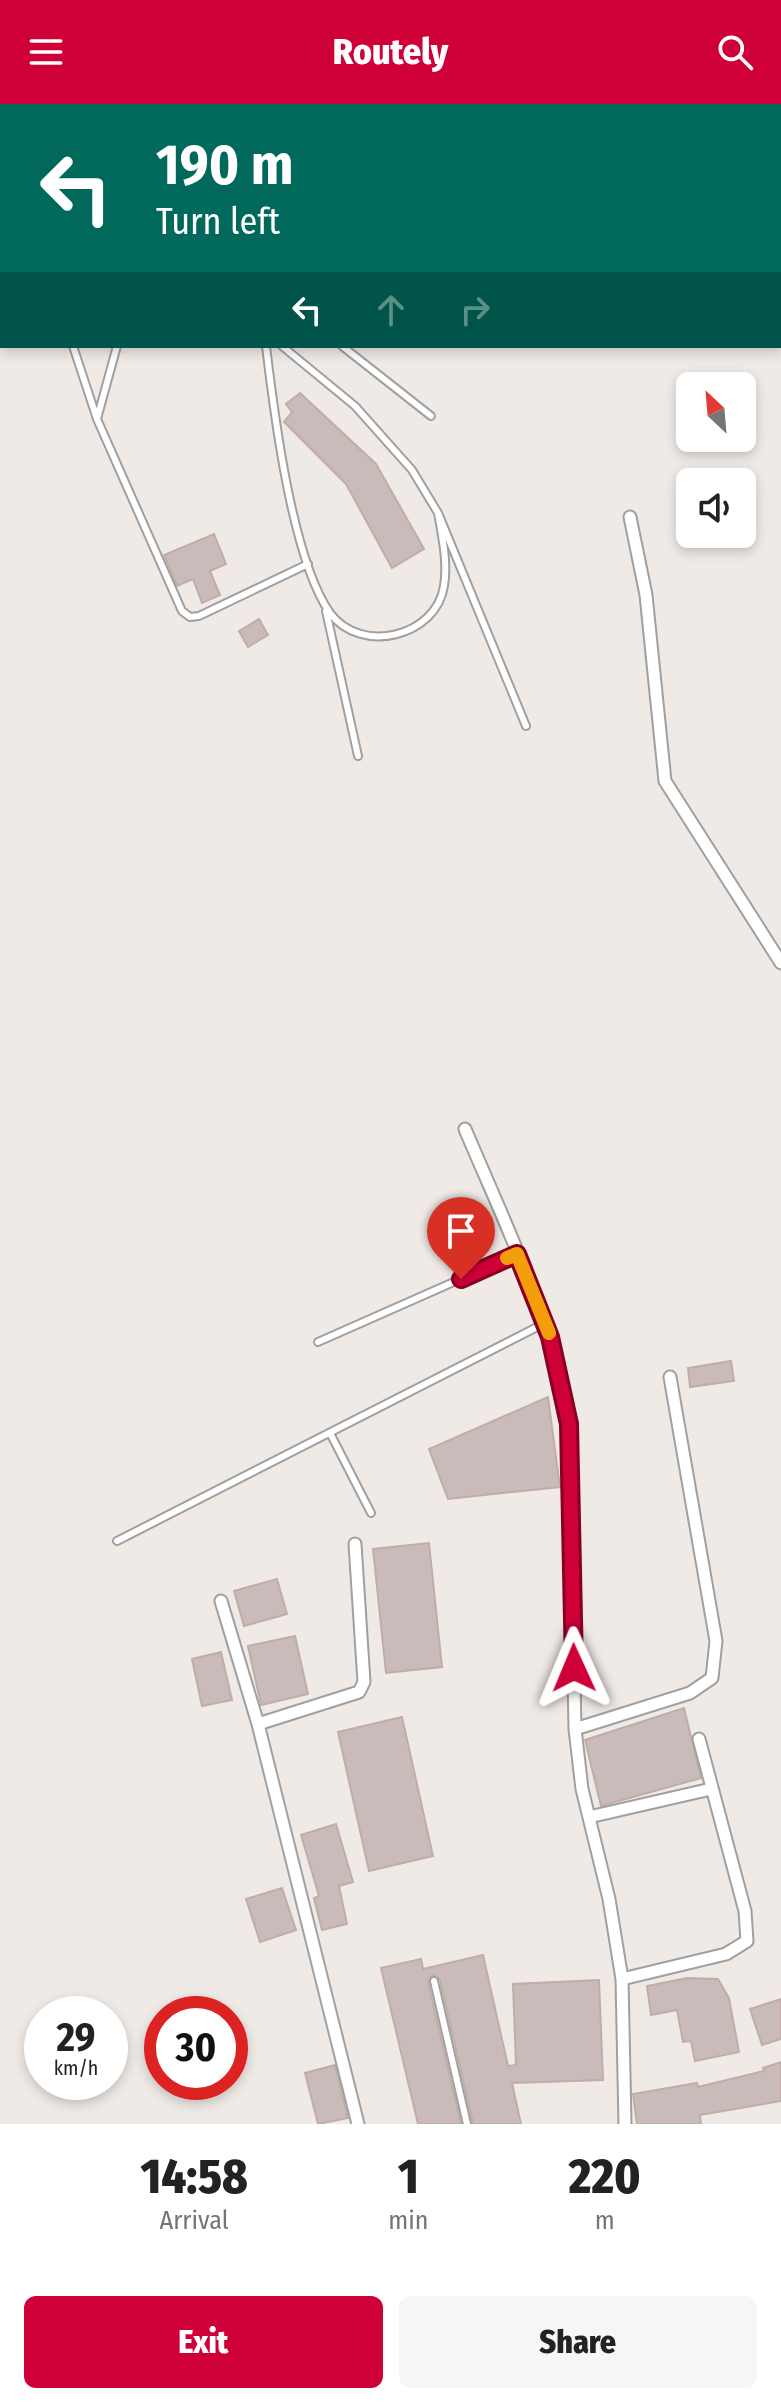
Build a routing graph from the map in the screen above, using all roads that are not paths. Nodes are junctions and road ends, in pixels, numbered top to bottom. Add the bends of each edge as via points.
1 (74, 348) edge
2 (116, 348) edge
3 (266, 348) edge
4 (284, 348) edge
5 (345, 348) edge
6 (431, 416) dead end
7 (97, 419) junction
8 (438, 513) junction
9 (630, 517) dead end
10 (308, 564) junction
11 (324, 600) junction
12 (526, 726) dead end
13 (358, 756) dead end
14 (781, 963) edge
15 (465, 1129) dead end
16 (517, 1254) junction
17 (545, 1323) junction
18 (318, 1342) dead end
19 (670, 1377) dead end
20 (330, 1433) junction
21 (371, 1513) dead end
22 (117, 1541) dead end
23 (355, 1544) dead end
24 (221, 1601) dead end
25 (258, 1724) junction
26 (575, 1729) junction
27 (699, 1739) dead end
28 (711, 1789) junction
29 (589, 1817) junction
30 (622, 1979) junction
31 (434, 1981) dead end
32 (358, 2124) edge
33 (467, 2124) edge
34 (625, 2124) edge

1 - 7 lane
2 - 7 lane
3 - 10 lane via 287,480
4 - 8 lane via 355,406 412,470
5 - 6 lane
7 - 10 lane via 182,611 190,617
8 - 11 lane via 444,587 436,611 418,626 380,636 358,634 341,625
8 - 12 lane
9 - 14 street via 646,595 665,781
10 - 11 lane
11 - 13 lane
15 - 16 street
16 - 17 street
16 - 18 lane
17 - 20 lane
17 - 26 street via 569,1424
19 - 26 street via 716,1641 712,1678 690,1693
20 - 21 lane
20 - 22 lane
23 - 25 street via 364,1682 359,1692
24 - 25 street
25 - 32 street
26 - 29 street
27 - 28 street
28 - 29 street
28 - 30 street via 745,1911 747,1941 726,1954
29 - 30 street
30 - 34 street
31 - 33 lane

